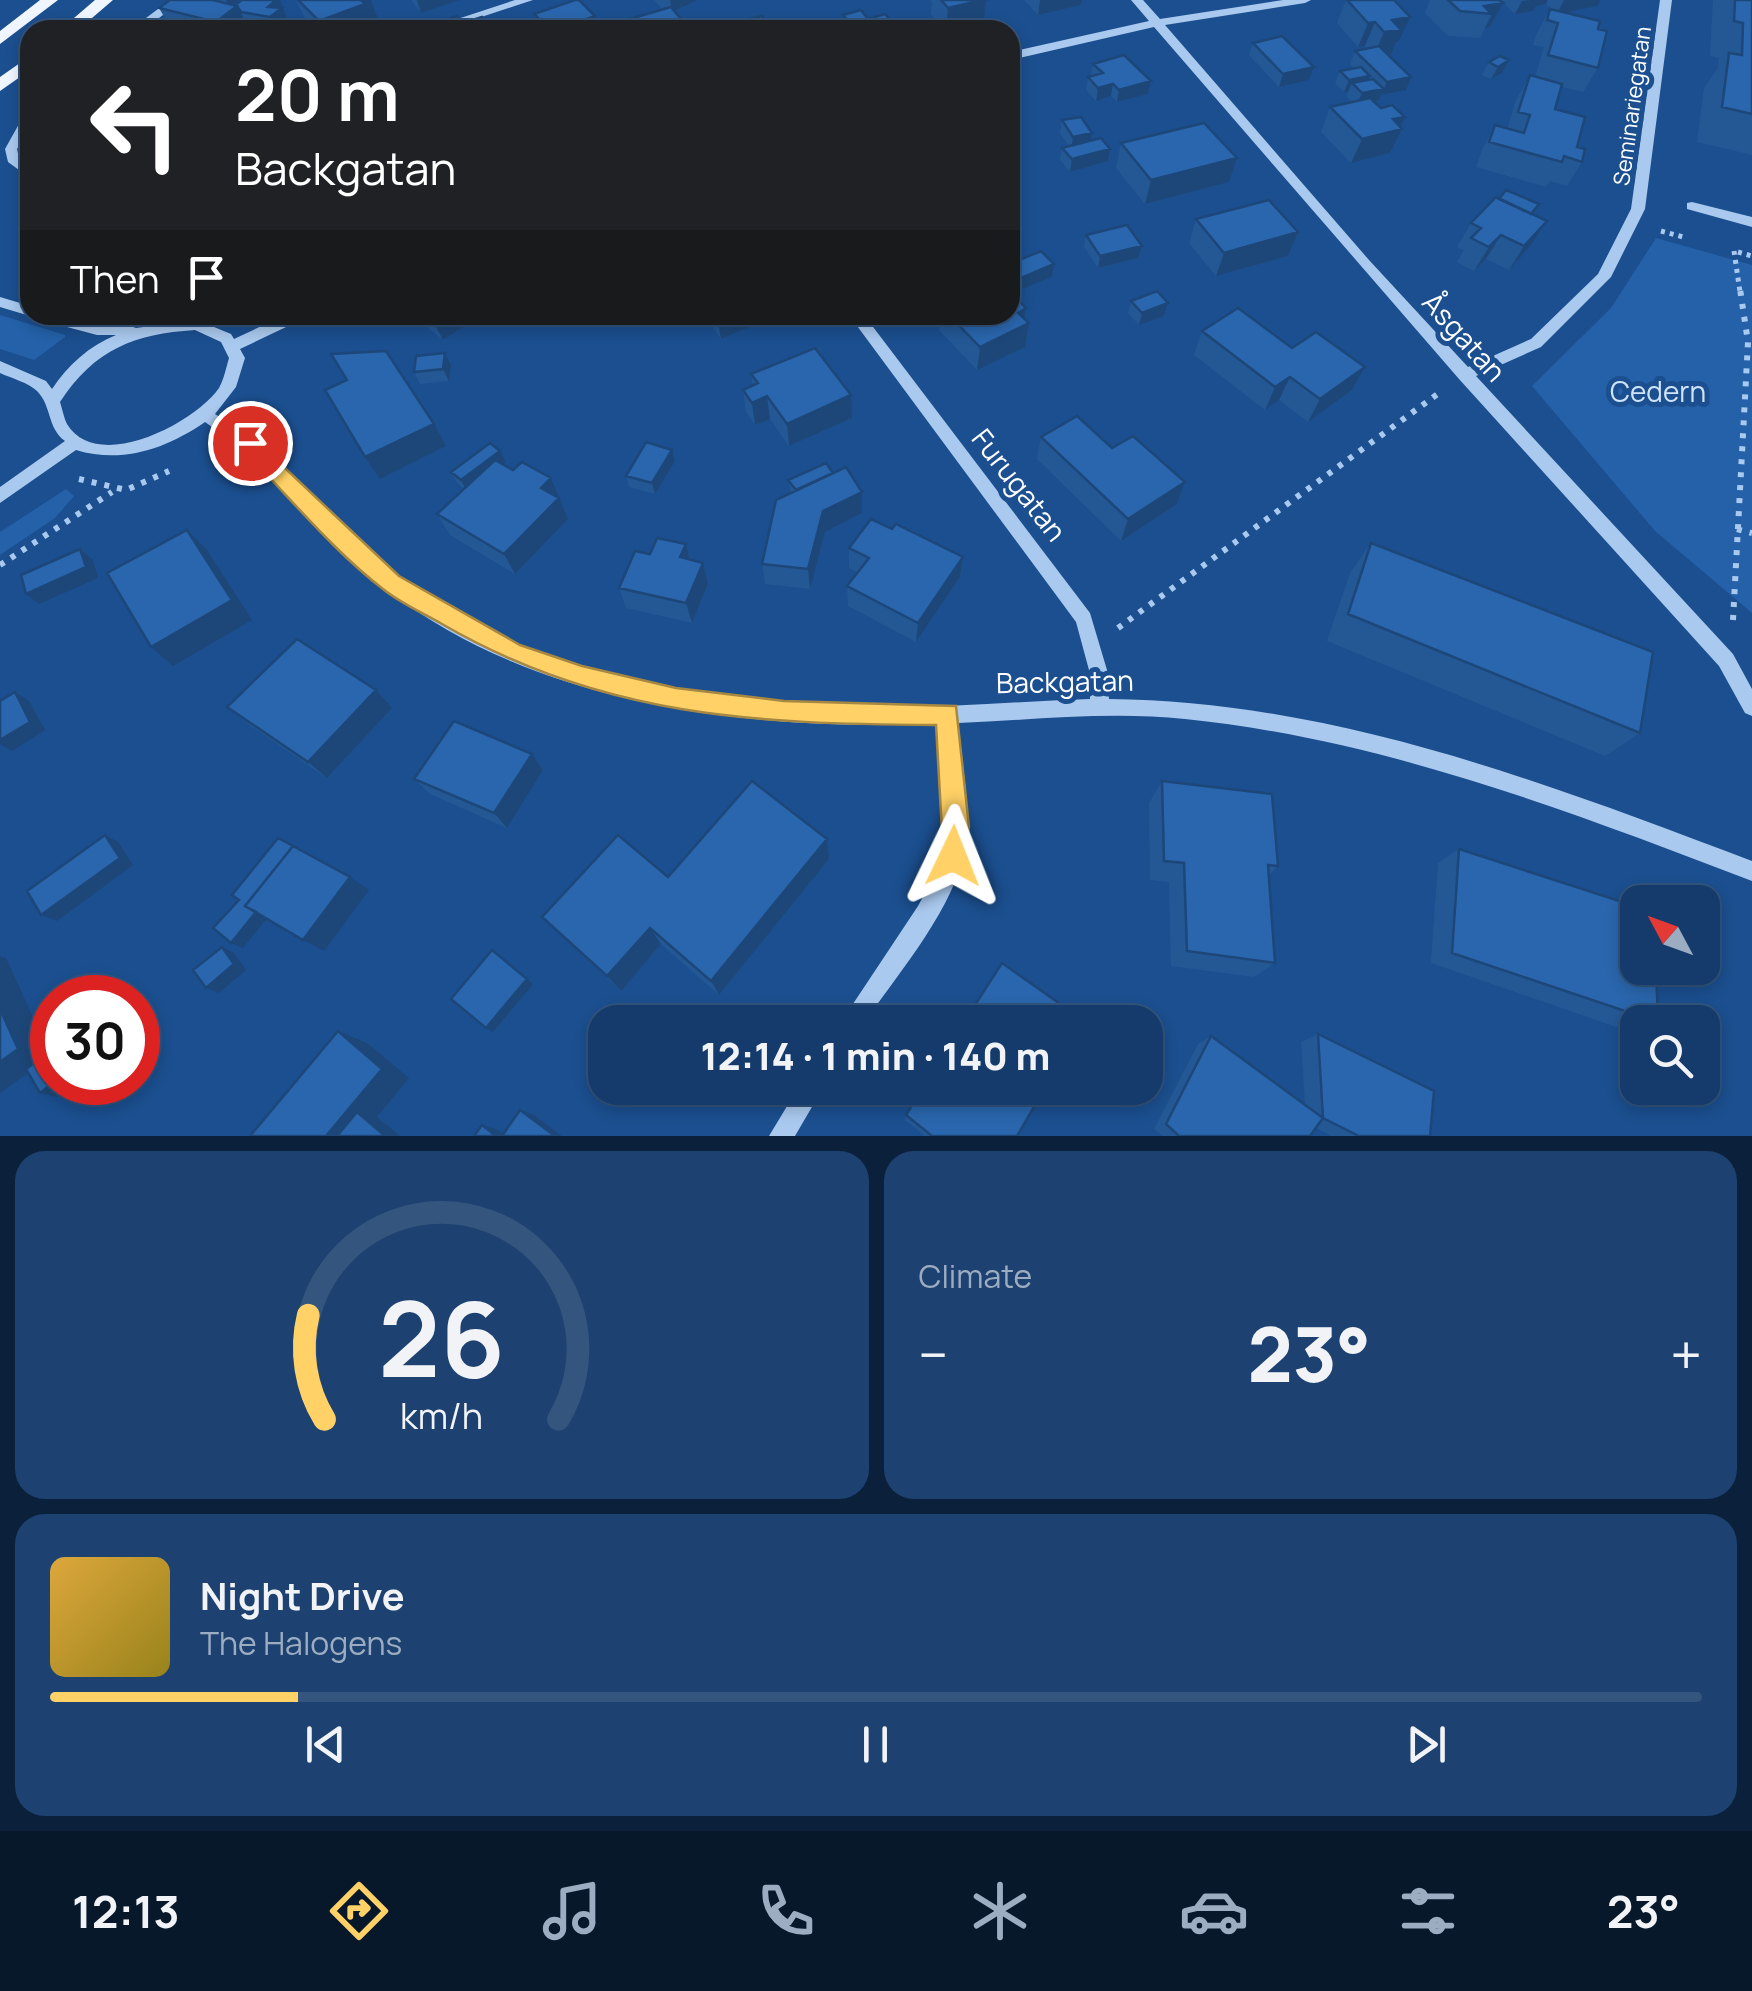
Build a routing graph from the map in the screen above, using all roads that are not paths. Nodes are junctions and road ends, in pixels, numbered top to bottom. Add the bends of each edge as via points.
1 (50, 0) edge
2 (105, 0) edge
3 (177, 0) edge
4 (527, 0) edge
5 (1138, 0) edge
6 (1305, 0) edge
7 (1666, 0) edge
8 (24, 20) edge
9 (80, 20) edge
10 (150, 20) edge
11 (462, 20) edge
12 (20, 23) edge
13 (1158, 23) junction
14 (0, 39) edge
15 (1020, 54) edge
16 (20, 69) edge
17 (0, 86) edge
18 (20, 133) edge
19 (20, 165) edge
20 (1692, 206) dead end
21 (1752, 222) edge
22 (79, 325) edge
23 (277, 325) edge
24 (864, 325) edge
25 (140, 330) junction
26 (232, 346) junction
27 (0, 367) edge
28 (1459, 378) junction
29 (52, 401) junction
30 (208, 416) junction
31 (74, 443) junction
32 (0, 496) edge
33 (1100, 705) junction
34 (1752, 707) edge
35 (947, 714) junction
36 (1752, 871) edge
37 (863, 1005) edge
38 (800, 1105) edge
39 (781, 1136) edge

1 - 8 main road
2 - 9 main road
3 - 10 street
4 - 11 street
5 - 13 street, Åsgatan
6 - 13 street
7 - 28 street, Seminariegatan via 1639,201 1604,277 1536,343
12 - 14 main road
13 - 15 street
13 - 28 street, Åsgatan
16 - 17 main road
18 - 19 street via 11,149
20 - 21 street
22 - 25 street
23 - 26 street
24 - 33 street, Furugatan via 1078,609 1092,641
25 - 26 street via 197,325
25 - 29 street via 84,358
26 - 30 street via 236,372
27 - 29 street via 41,385
28 - 34 street, Åsgatan via 1726,660
29 - 31 street via 58,430
30 - 31 street via 140,447 100,450
30 - 35 street, Backgatan via 250,443 391,583 512,652 676,699 784,713
31 - 32 street
33 - 35 street, Backgatan
33 - 36 street, Backgatan via 1250,718 1327,733 1632,825
35 - 37 street via 953,856
38 - 39 street

